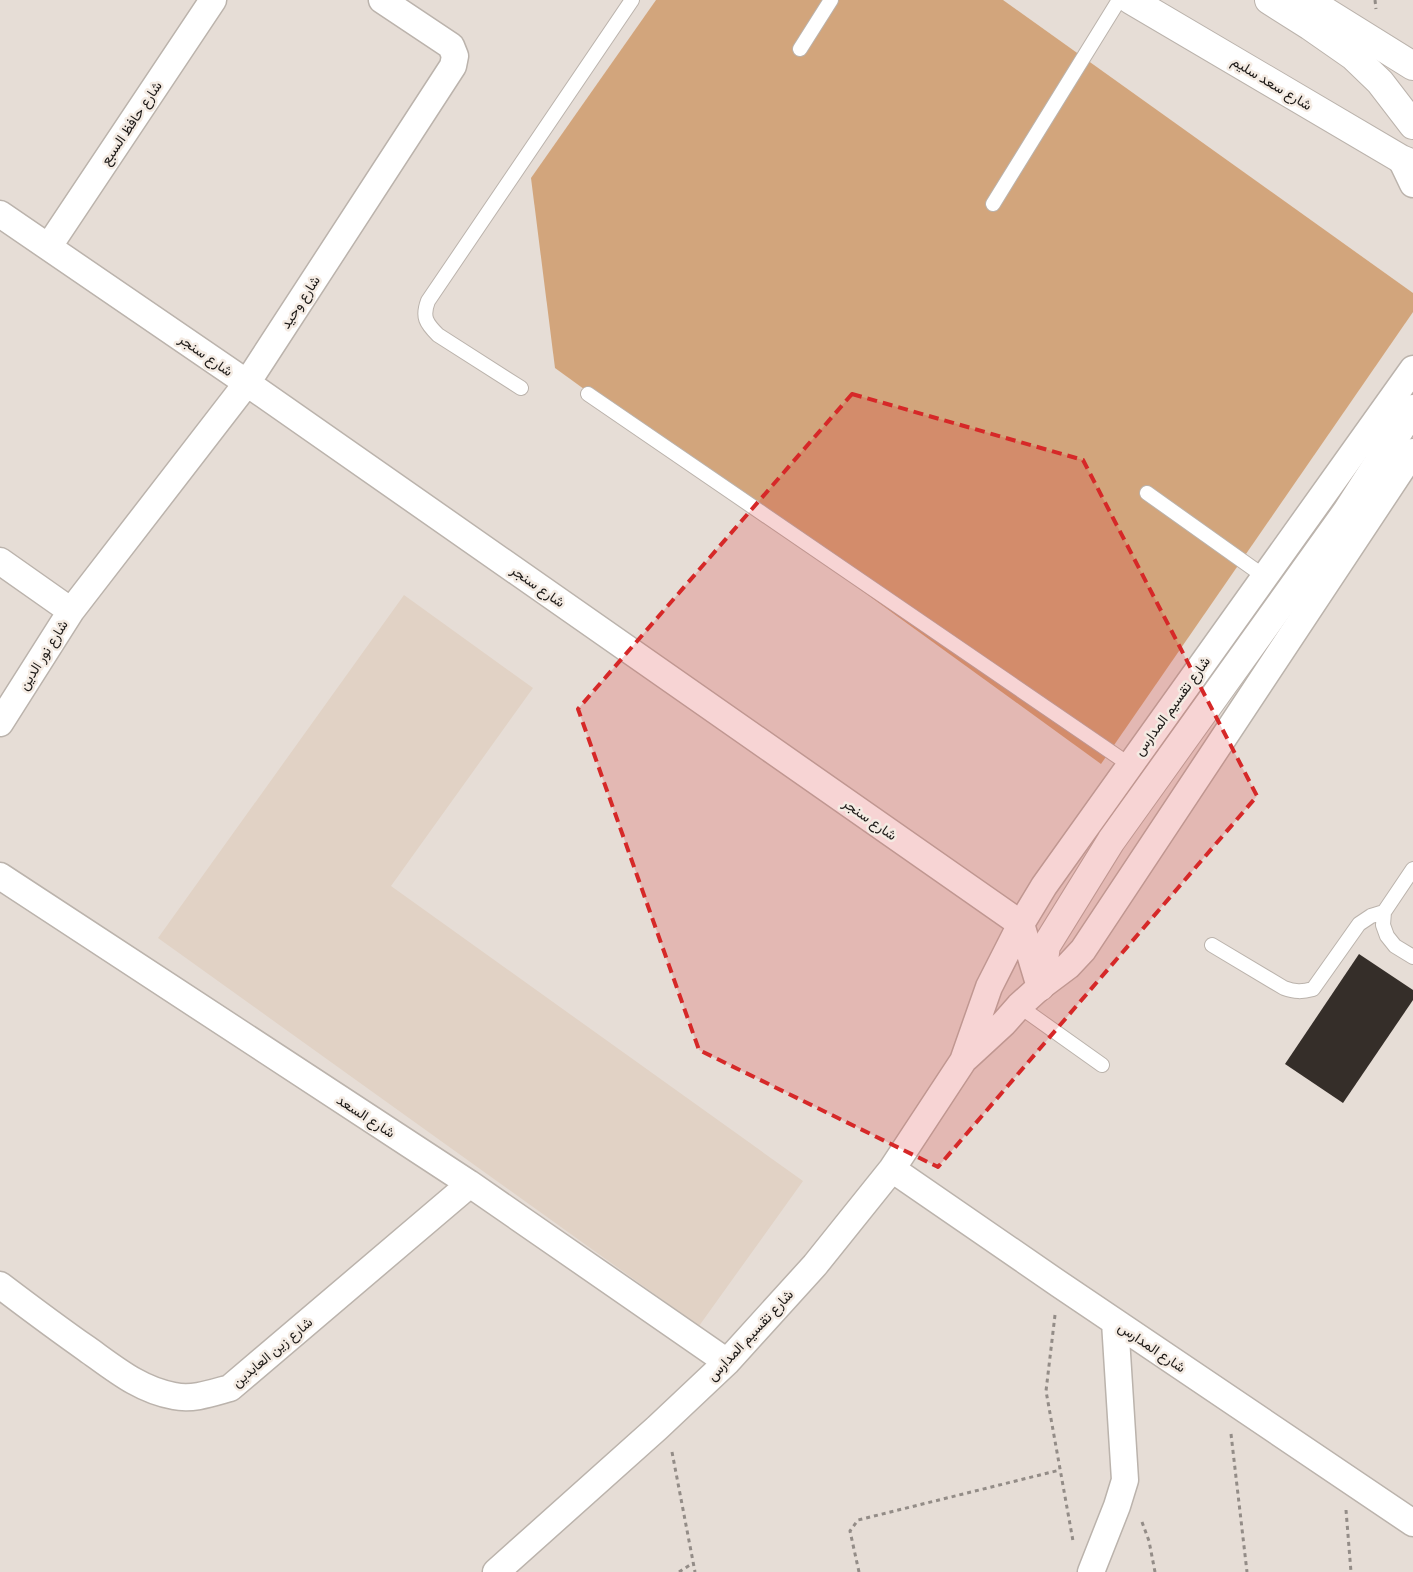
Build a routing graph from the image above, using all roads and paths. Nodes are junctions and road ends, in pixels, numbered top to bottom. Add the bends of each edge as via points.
1 (213, 0) edge
2 (382, 0) edge
3 (632, 0) edge
4 (831, 0) edge
5 (1119, 0) edge
6 (1131, 0) edge
7 (1268, 0) edge
8 (1307, 0) edge
9 (800, 49) dead end
10 (1413, 66) edge
11 (1413, 124) edge
12 (1407, 162) edge
13 (1413, 184) edge
14 (993, 204) dead end
15 (0, 214) edge
16 (49, 246) junction
17 (1413, 369) edge
18 (247, 383) junction
19 (521, 388) dead end
20 (588, 394) dead end
21 (1413, 409) edge
22 (1413, 452) edge
23 (1147, 492) dead end
24 (0, 561) edge
25 (1265, 577) junction
26 (71, 611) junction
27 (0, 723) edge
28 (1130, 765) junction
29 (1413, 869) edge
30 (0, 876) edge
31 (1384, 912) junction
32 (1021, 924) junction
33 (1212, 945) dead end
34 (1413, 958) edge
35 (1040, 987) junction
36 (1020, 1006) junction
37 (963, 1061) junction
38 (1102, 1064) dead end
39 (892, 1169) junction
40 (470, 1184) junction
41 (1059, 1284) junction
42 (0, 1286) edge
43 (1115, 1322) junction
44 (727, 1362) junction
45 (1227, 1398) junction
46 (666, 1419) junction
47 (1060, 1470) junction
48 (1343, 1476) junction
49 (1413, 1523) edge
50 (1074, 1544) dead end
51 (693, 1563) junction
52 (496, 1572) edge
53 (679, 1572) edge
54 (695, 1572) edge
55 (859, 1572) edge
56 (1092, 1572) edge
57 (1247, 1572) edge
58 (1351, 1572) edge

1 - 16 street, شارع حافظ السبع
2 - 18 street, شارع وحيد via 451,46 455,56 453,66
3 - 19 lane via 424,310 425,318 438,335
4 - 9 lane
5 - 14 lane
6 - 12 main road, شارع سعد سليم
7 - 11 main road via 1353,56 1380,82
8 - 10 main road
12 - 13 street
15 - 16 street, شارع سنجر
16 - 18 street, شارع سنجر
17 - 25 street, شارع تقسيم المدارس
18 - 26 street, شارع وحيد
18 - 32 street, شارع سنجر
20 - 28 lane
21 - 35 main road via 1346,513 1111,841 1046,946
22 - 35 street, شارع تقسيم المدارس via 1083,950
23 - 25 lane
24 - 26 street
25 - 28 street, شارع تقسيم المدارس
26 - 27 street, شارع نور الدين
28 - 32 street, شارع تقسيم المدارس
29 - 31 lane
30 - 40 street, شارع السعد
31 - 33 lane via 1360,924 1313,989 1303,992 1284,988
31 - 34 lane via 1383,925 1387,936
32 - 35 street
32 - 37 street, شارع تقسيم المدارس via 989,987
35 - 36 street, شارع تقسيم المدارس
36 - 37 street, شارع تقسيم المدارس
36 - 38 lane
37 - 39 street, شارع تقسيم المدارس
39 - 41 street, شارع المدارس
39 - 44 street, شارع تقسيم المدارس via 814,1265
40 - 42 street, شارع زين العابدين via 230,1388 204,1396 176,1397 149,1390
40 - 44 street, شارع السعد
41 - 43 street, شارع المدارس
41 - 47 path via 1046,1391
43 - 45 street, شارع المدارس
43 - 56 street via 1125,1480
44 - 46 street, شارع تقسيم المدارس
45 - 48 street, شارع المدارس
45 - 57 path
46 - 51 path
46 - 52 street, شارع تقسيم المدارس
47 - 50 path
47 - 55 path via 858,1520 850,1531
48 - 49 street, شارع المدارس
48 - 58 path
51 - 53 path
51 - 54 path

